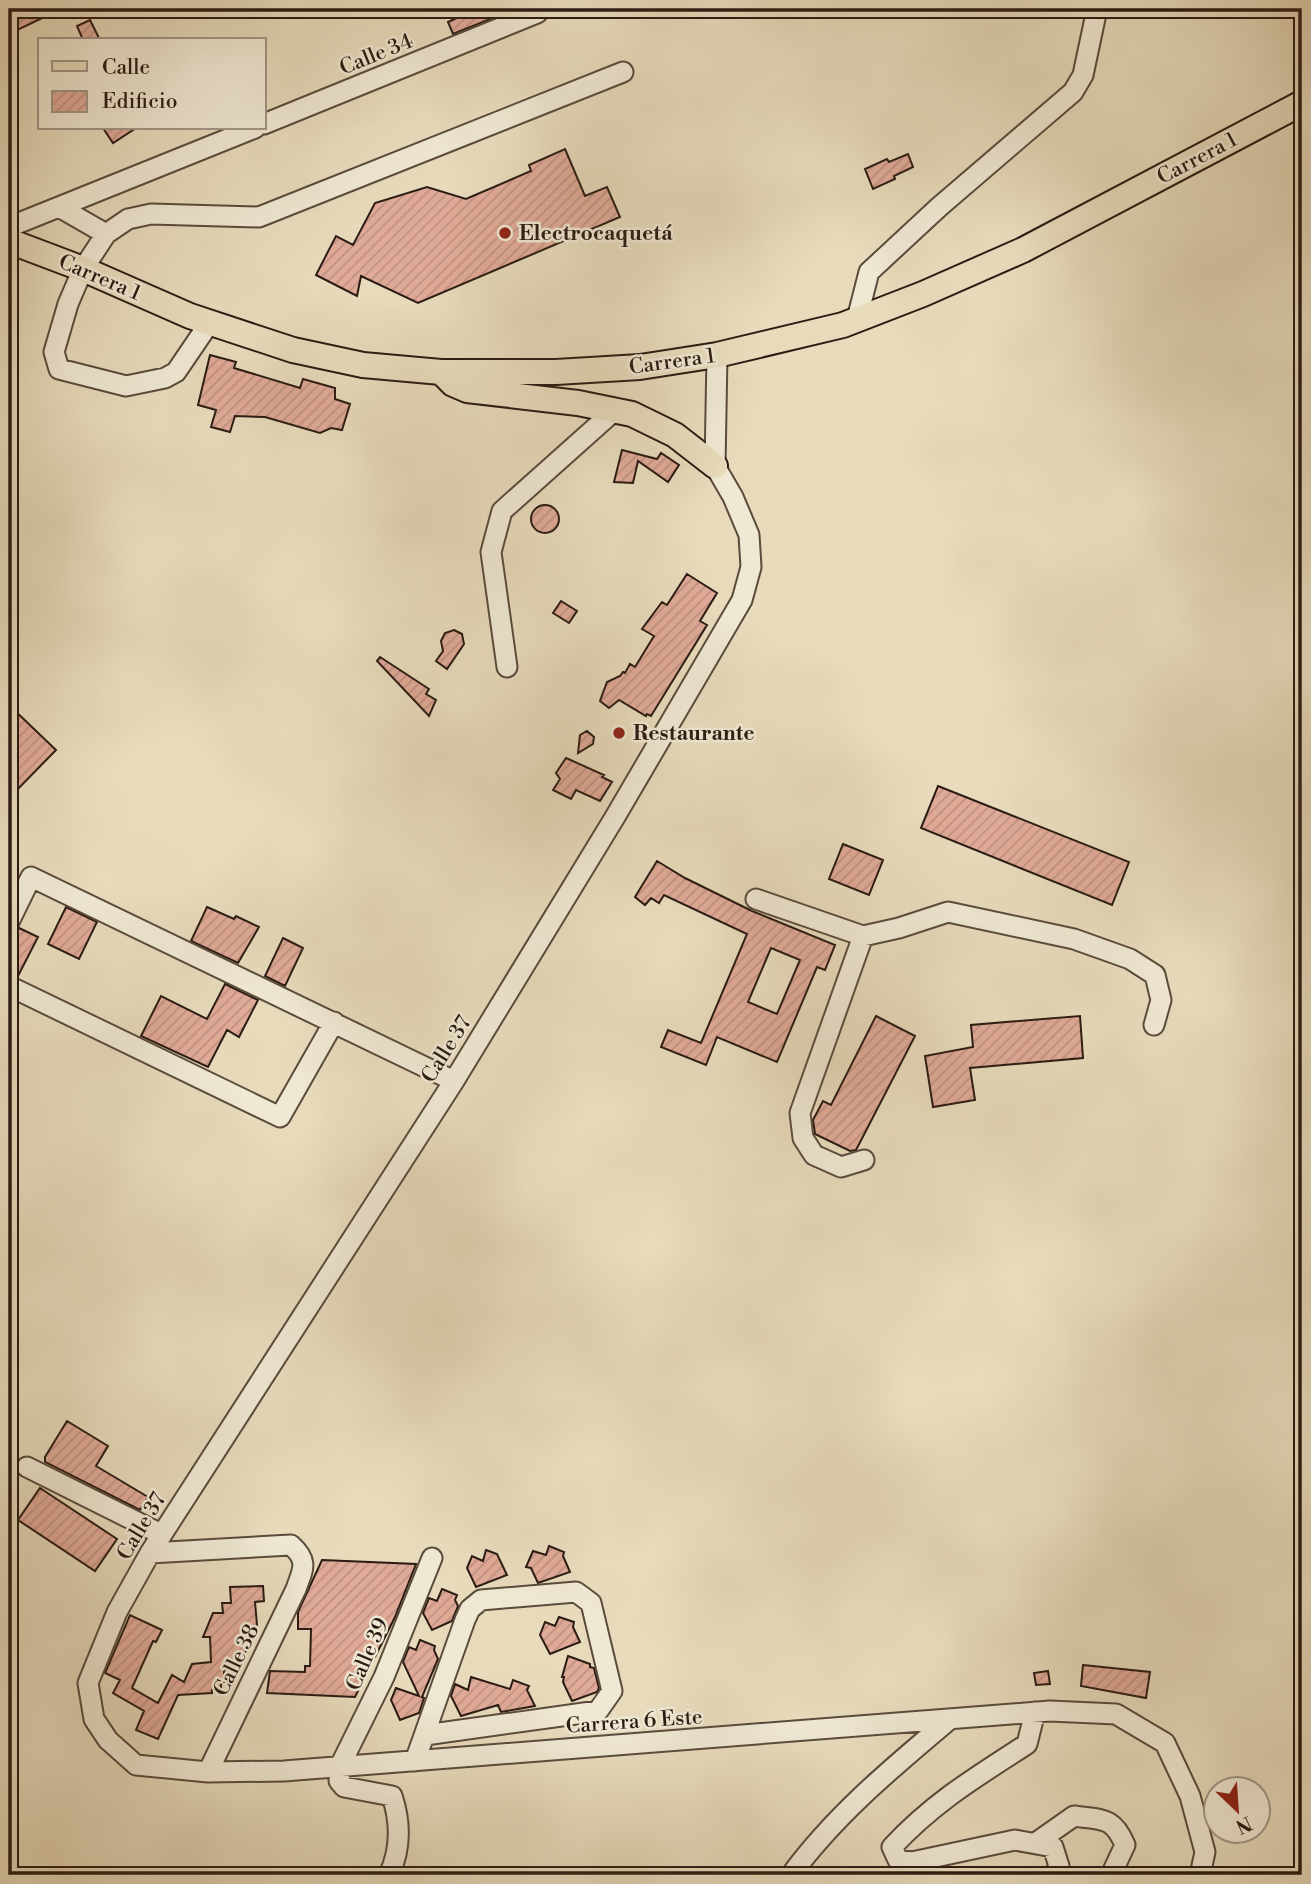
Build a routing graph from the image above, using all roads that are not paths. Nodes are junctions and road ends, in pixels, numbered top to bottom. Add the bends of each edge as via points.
1 (541, 9) edge
2 (1097, 9) edge
3 (623, 72) dead end
4 (1302, 103) edge
5 (266, 123) edge
6 (250, 130) edge
7 (58, 207) junction
8 (9, 228) edge
9 (106, 234) junction
10 (9, 241) edge
11 (83, 269) junction
12 (857, 320) junction
13 (210, 322) junction
14 (717, 355) junction
15 (441, 372) junction
16 (614, 411) junction
17 (715, 466) junction
18 (507, 667) dead end
19 (756, 899) dead end
20 (9, 922) edge
21 (863, 936) junction
22 (9, 986) edge
23 (334, 1022) junction
24 (1154, 1025) dead end
25 (454, 1081) junction
26 (864, 1160) dead end
27 (27, 1467) dead end
28 (161, 1534) junction
29 (150, 1553) junction
30 (432, 1558) dead end
31 (1035, 1712) junction
32 (950, 1719) junction
33 (425, 1735) junction
34 (108, 1740) joint
35 (415, 1760) junction
36 (340, 1766) junction
37 (208, 1772) junction
38 (1037, 1842) junction
39 (389, 1875) edge
40 (791, 1875) edge
41 (1054, 1875) edge
42 (1111, 1875) edge
43 (1200, 1875) edge

1 - 5 street, Calle 34
2 - 12 street via 1083,75 1073,92 869,272
3 - 9 street via 258,217 151,214 128,219
4 - 12 main road, Carrera 1 via 1023,250
6 - 7 street
7 - 8 street
7 - 9 street
9 - 11 street
10 - 11 main road, Carrera 1
11 - 13 main road, Carrera 1
11 - 13 street via 54,352 59,369 126,386 165,379 176,372
12 - 14 main road, Carrera 1
13 - 15 main road, Carrera 1 via 293,350 351,363
14 - 15 main road, Carrera 1 via 640,367
14 - 17 street
15 - 16 main road via 467,390
16 - 17 main road via 632,414 675,435
16 - 18 street via 502,511 491,552
17 - 25 street, Calle 37 via 749,535 751,567 742,600
19 - 21 street
20 - 23 street via 31,877
21 - 24 street via 948,912 1074,939 1130,959 1155,975 1161,1000
21 - 26 street via 800,1113 803,1138 814,1155 841,1167
22 - 23 street via 280,1117
23 - 25 street
25 - 28 street, Calle 37
27 - 28 street
28 - 29 street, Calle 37
29 - 34 street, Calle 37 via 117,1612 89,1683 94,1718
29 - 37 street, Calle 38 via 291,1545 302,1554 304,1567 296,1589
30 - 36 street, Calle 39 via 384,1677
31 - 32 street, Carrera 6 Este
31 - 38 street via 1027,1744 944,1797 892,1847 898,1860 912,1862 1016,1840
31 - 43 street, Carrera 6 Este via 1116,1714 1165,1743 1190,1796 1205,1853
32 - 35 street, Carrera 6 Este
32 - 40 street via 815,1842
33 - 33 street via 598,1711 612,1691 591,1603 576,1592 481,1601 470,1609
33 - 35 street
34 - 37 street, Carrera 6 Este via 135,1765
35 - 36 street, Carrera 6 Este
36 - 37 street, Carrera 6 Este
36 - 39 street via 339,1781 344,1787 392,1796 399,1815 398,1857
38 - 41 street via 1053,1847 1059,1866
38 - 42 street via 1074,1816 1106,1821 1118,1829 1125,1845

